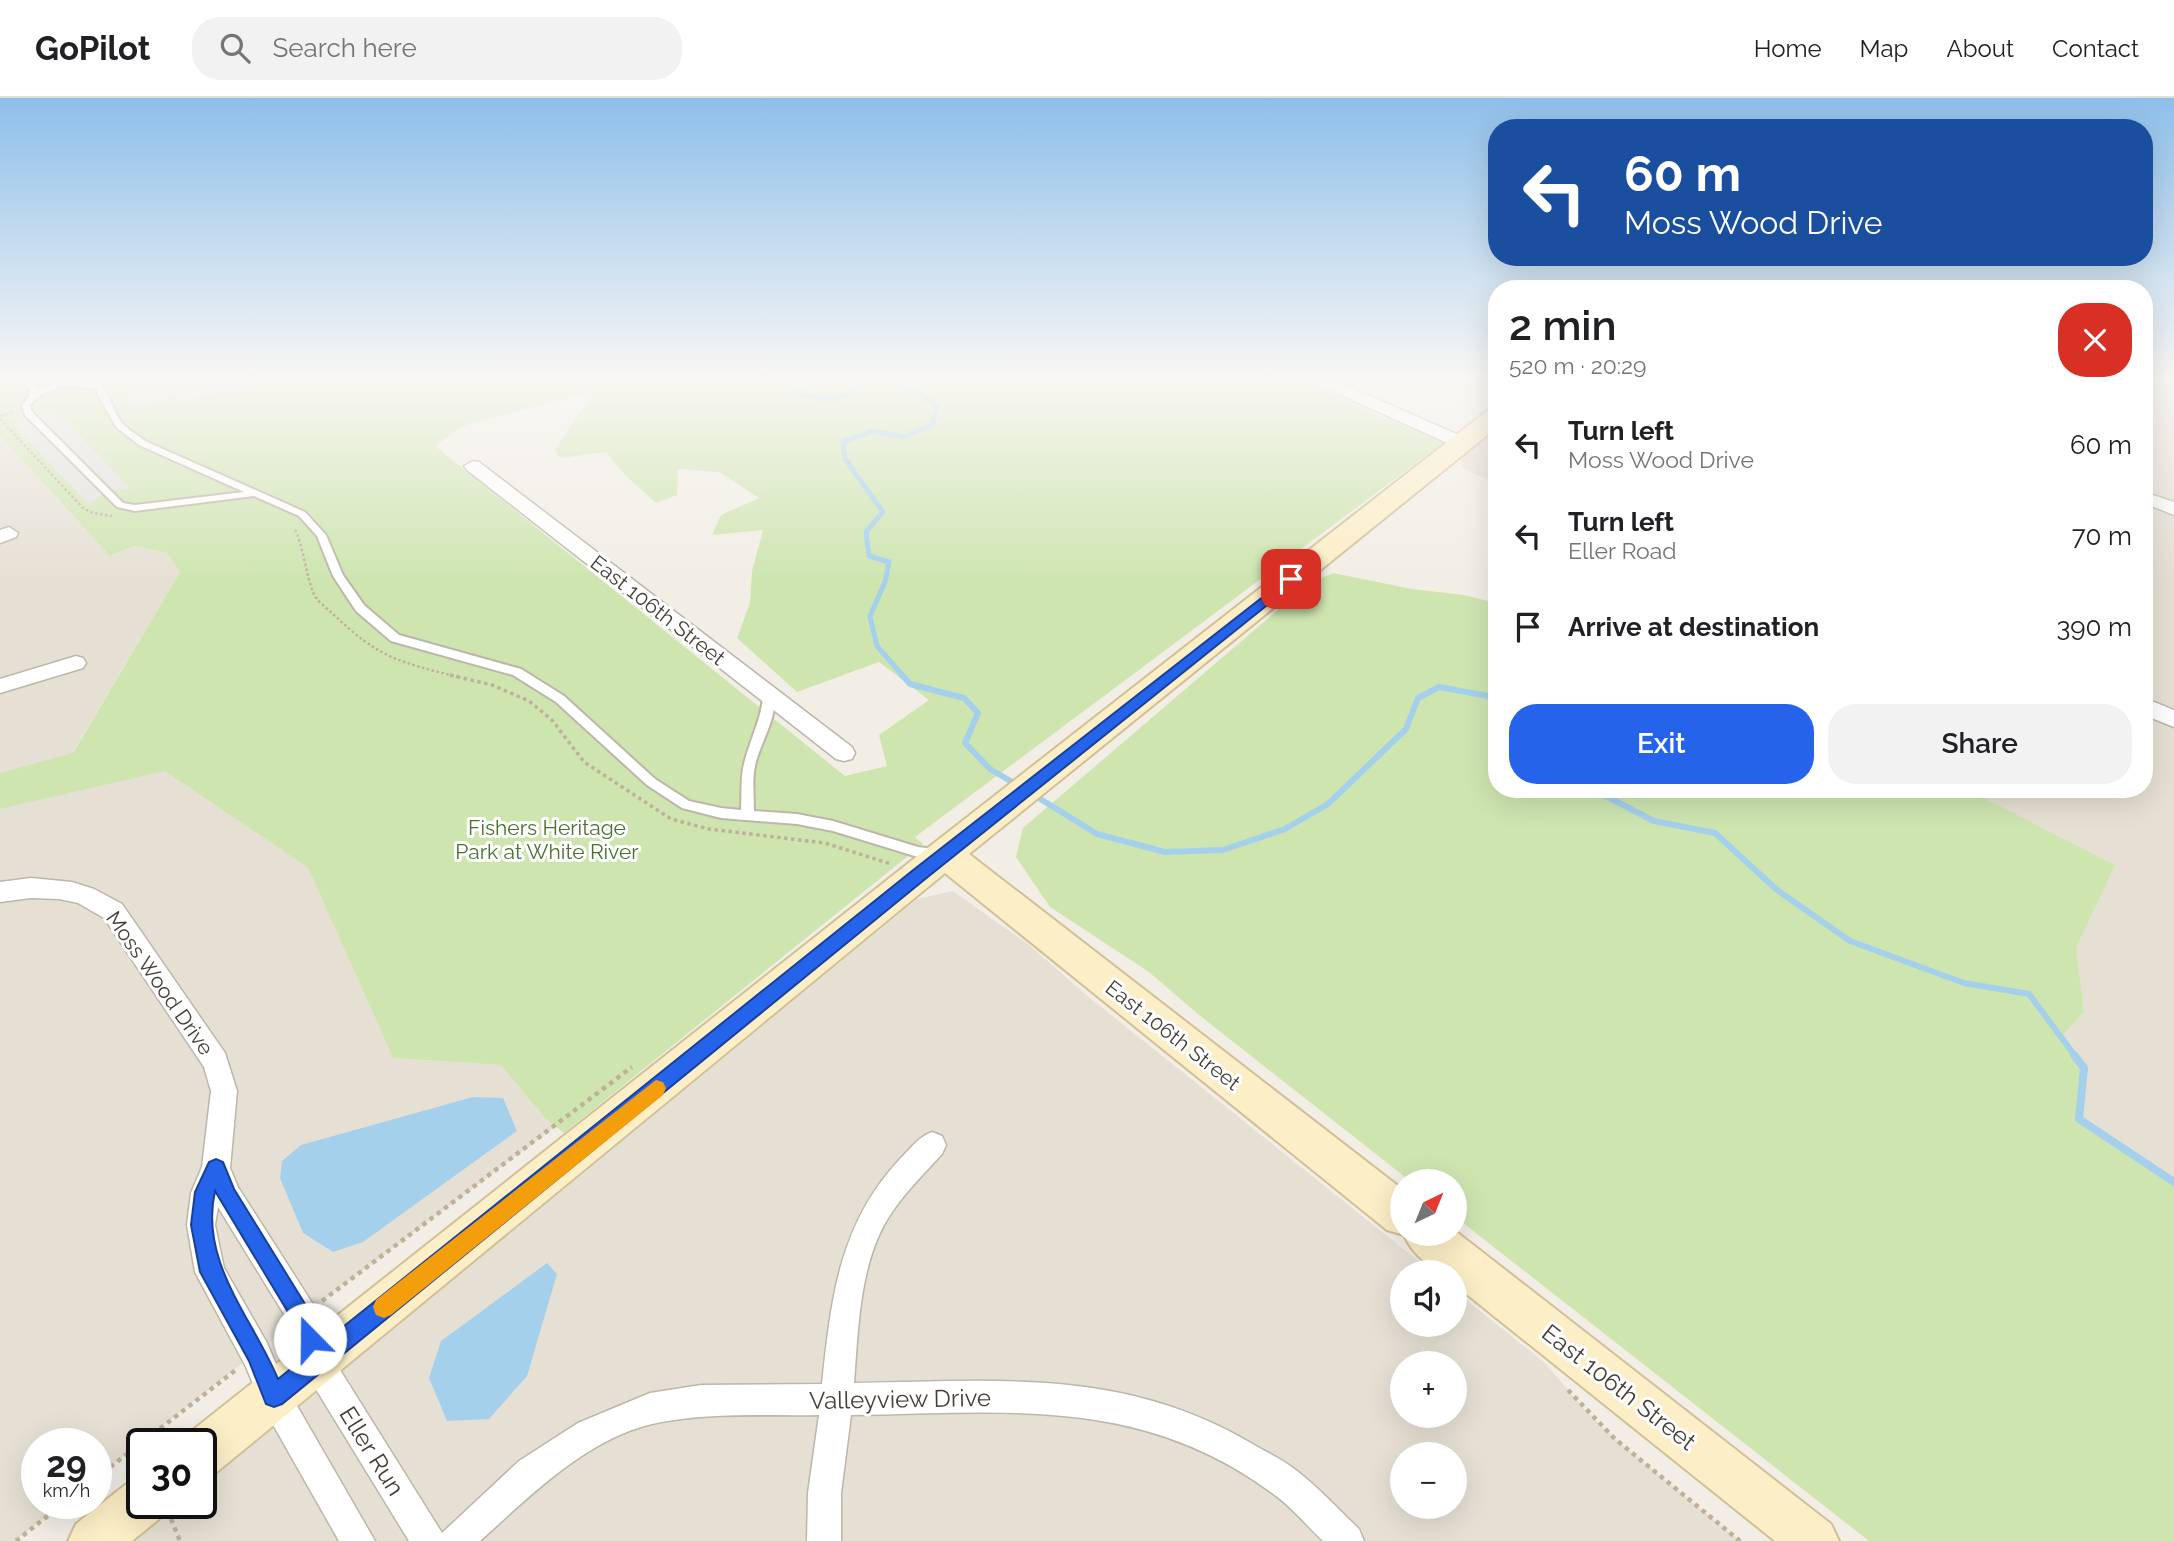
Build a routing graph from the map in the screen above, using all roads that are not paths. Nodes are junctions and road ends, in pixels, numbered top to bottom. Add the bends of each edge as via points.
1 (60, 445) edge
2 (147, 445) edge
3 (1459, 445) edge
4 (472, 466) dead end
5 (252, 494) junction
6 (2153, 501) edge
7 (2174, 509) edge
8 (76, 663) dead end
9 (0, 686) edge
10 (769, 695) junction
11 (2153, 710) edge
12 (2174, 719) edge
13 (844, 753) dead end
14 (1056, 766) joint
15 (747, 816) junction
16 (945, 854) junction
17 (0, 892) edge
18 (932, 1145) dead end
19 (216, 1168) junction
20 (1390, 1206) edge
21 (1440, 1246) edge
22 (317, 1362) junction
23 (274, 1396) junction
24 (836, 1401) junction
25 (217, 1441) edge
26 (132, 1519) edge
27 (93, 1541) edge
28 (358, 1541) edge
29 (428, 1541) edge
30 (454, 1541) edge
31 (824, 1541) edge
32 (1348, 1541) edge
33 (1814, 1541) edge

1 - 5 lane via 120,505 135,508
2 - 5 lane
3 - 14 street
4 - 10 street, East 106th Street
5 - 15 lane via 302,514 321,535 338,576 360,608 395,638 517,672 560,699 651,782 686,805
6 - 7 street
8 - 9 street
10 - 13 street, East 106th Street
10 - 15 lane via 748,773
11 - 12 street
14 - 16 street
15 - 16 lane via 797,819 918,852
16 - 20 street, East 106th Street
16 - 22 street
17 - 19 street, Moss Wood Drive via 54,887 92,896 113,911 216,1062 224,1091
18 - 24 street via 883,1200 868,1226 856,1264
19 - 22 street, Moss Wood Drive via 227,1196 303,1317
19 - 23 street, Moss Wood Drive via 205,1192 201,1225 210,1272 256,1353
21 - 33 street, East 106th Street
22 - 23 street
22 - 29 street, Eller Run
23 - 25 street
23 - 28 street
24 - 30 street, Valleyview Drive via 701,1401 650,1409 589,1434 531,1473
24 - 31 street
24 - 32 street, Valleyview Drive via 1063,1399 1113,1405 1162,1418 1210,1436 1285,1482
26 - 27 street

